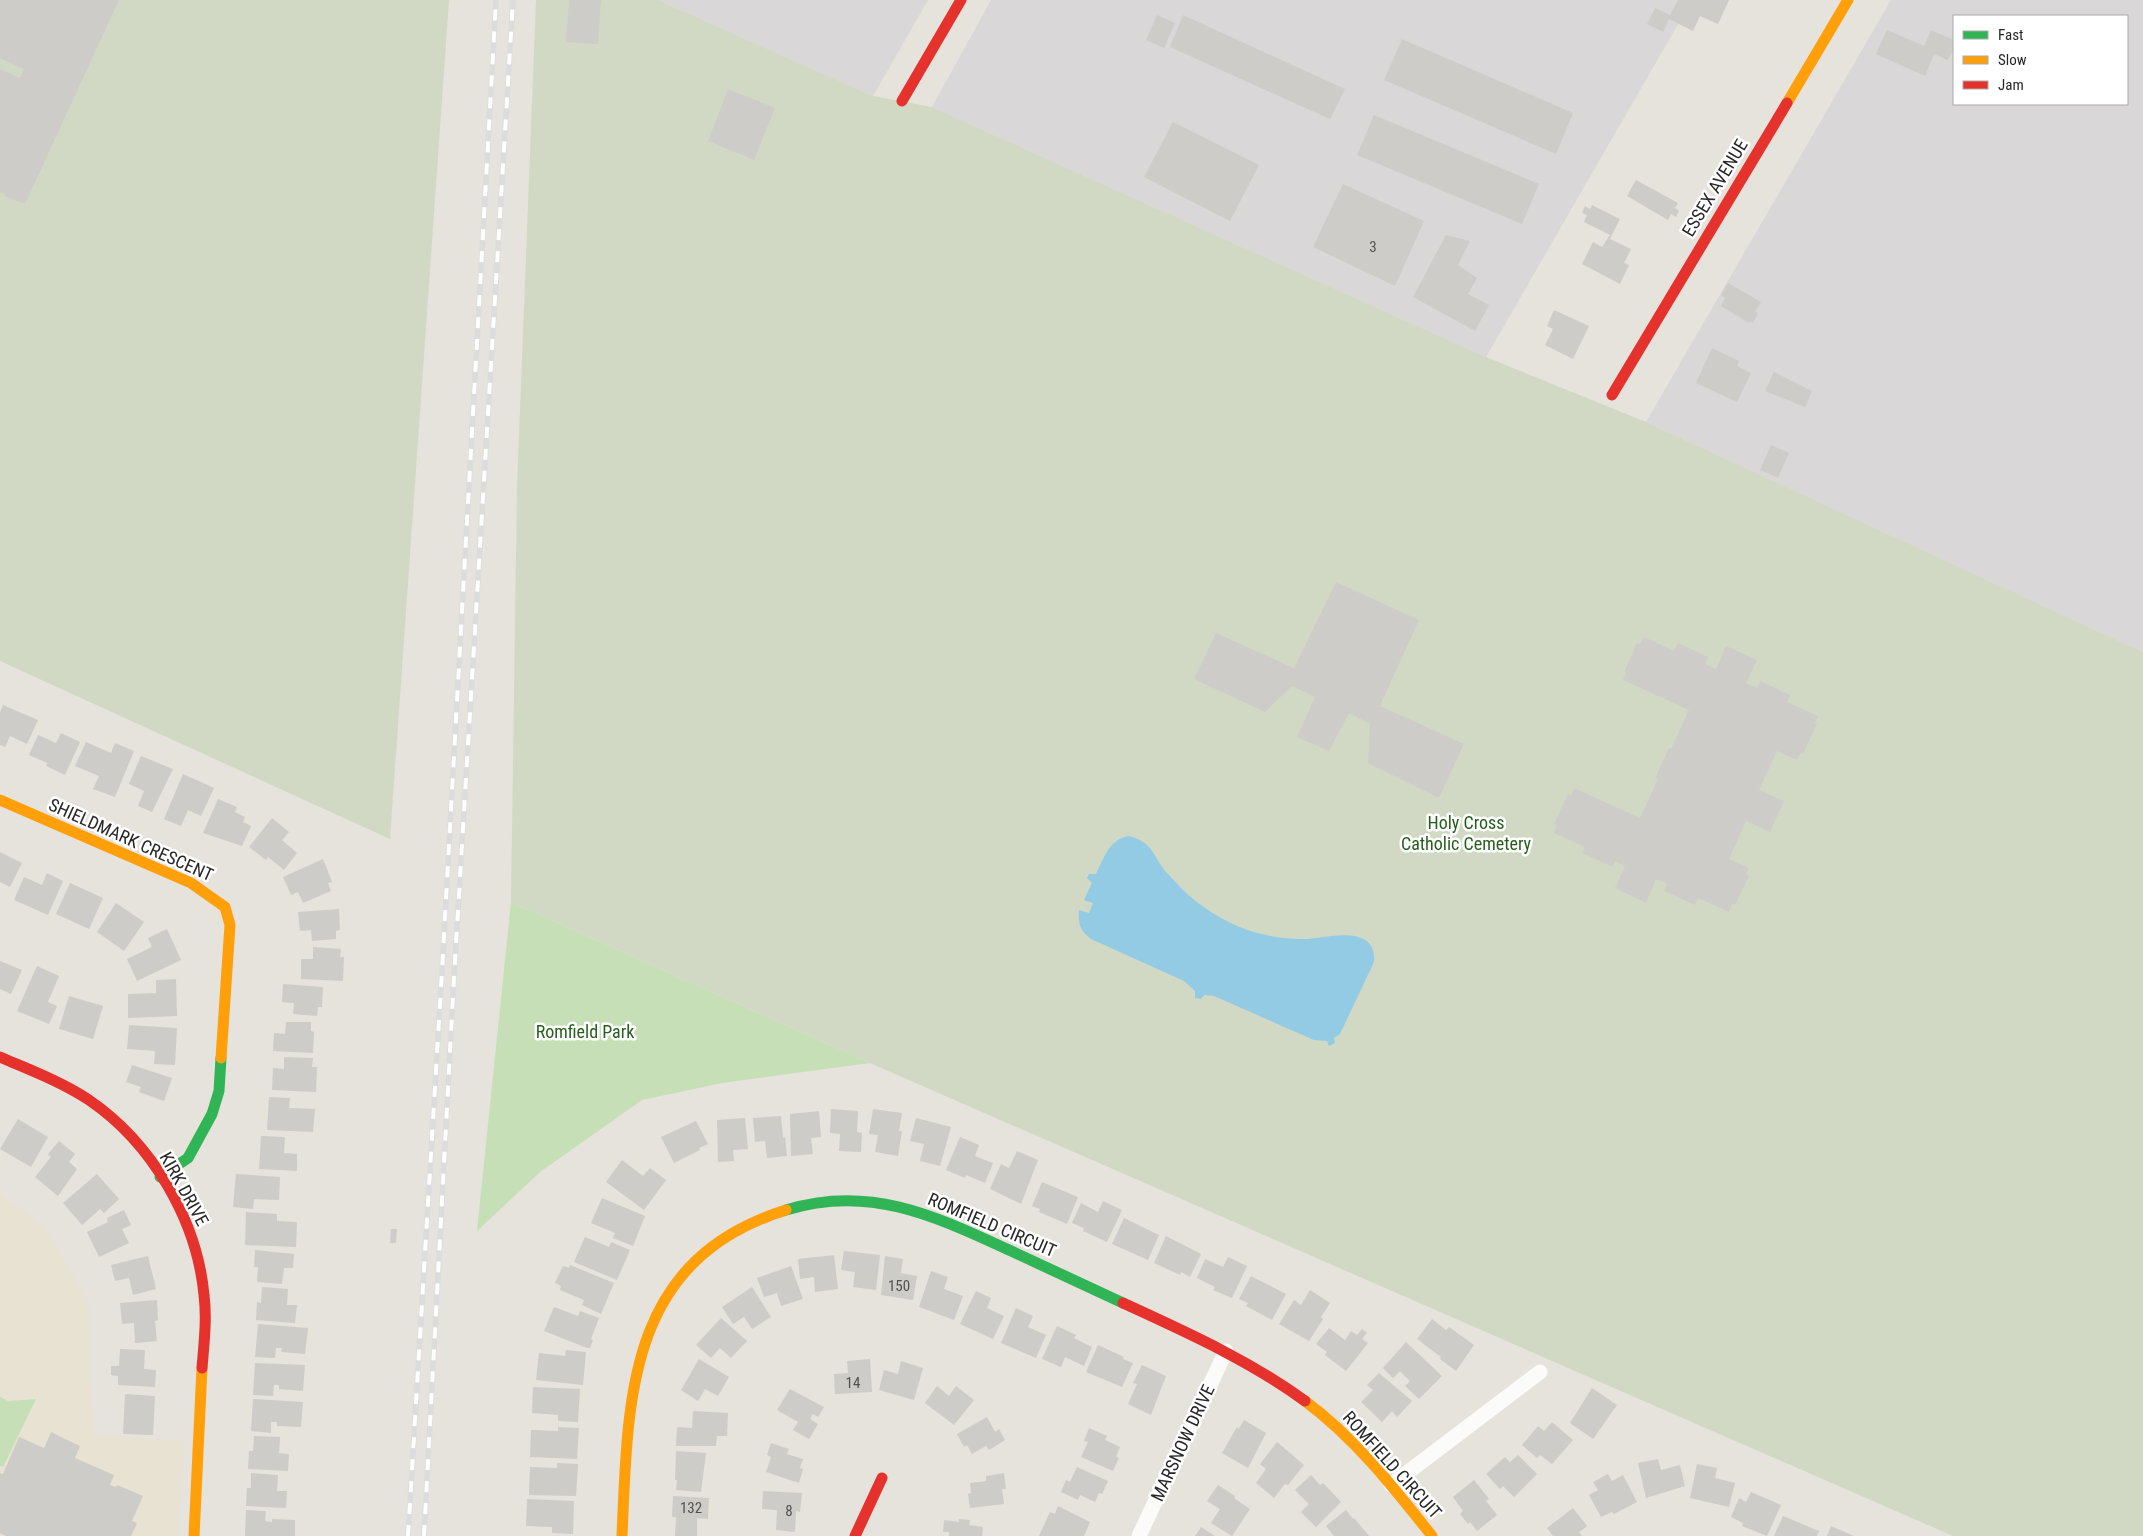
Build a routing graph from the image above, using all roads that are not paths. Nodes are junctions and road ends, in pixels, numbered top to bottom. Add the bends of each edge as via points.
1 (961, 0) edge
2 (1848, 0) edge
3 (902, 101) dead end
4 (1612, 394) dead end
5 (0, 800) edge
6 (0, 1057) edge
7 (160, 1176) junction
8 (1226, 1351) junction
9 (1540, 1372) dead end
10 (882, 1478) dead end
11 (1391, 1484) junction
12 (194, 1536) edge
13 (622, 1536) edge
14 (855, 1536) edge
15 (1139, 1536) edge
16 (1432, 1536) edge

1 - 3 street
2 - 4 street, ESSEX AVENUE
5 - 7 street, SHIELDMARK CRESCENT via 191,883 225,906 230,925 219,1091 212,1114 188,1158
6 - 7 street, KIRK DRIVE via 61,1084 100,1108 142,1150
7 - 12 street, KIRK DRIVE via 188,1227 204,1293
8 - 11 street, ROMFIELD CIRCUIT via 1268,1375 1318,1412
8 - 13 street, ROMFIELD CIRCUIT via 944,1220 880,1203 852,1201 793,1207 742,1226 697,1259 670,1293 647,1336 632,1386
8 - 15 street, MARSNOW DRIVE
9 - 11 street
10 - 14 street
11 - 16 street, ROMFIELD CIRCUIT

